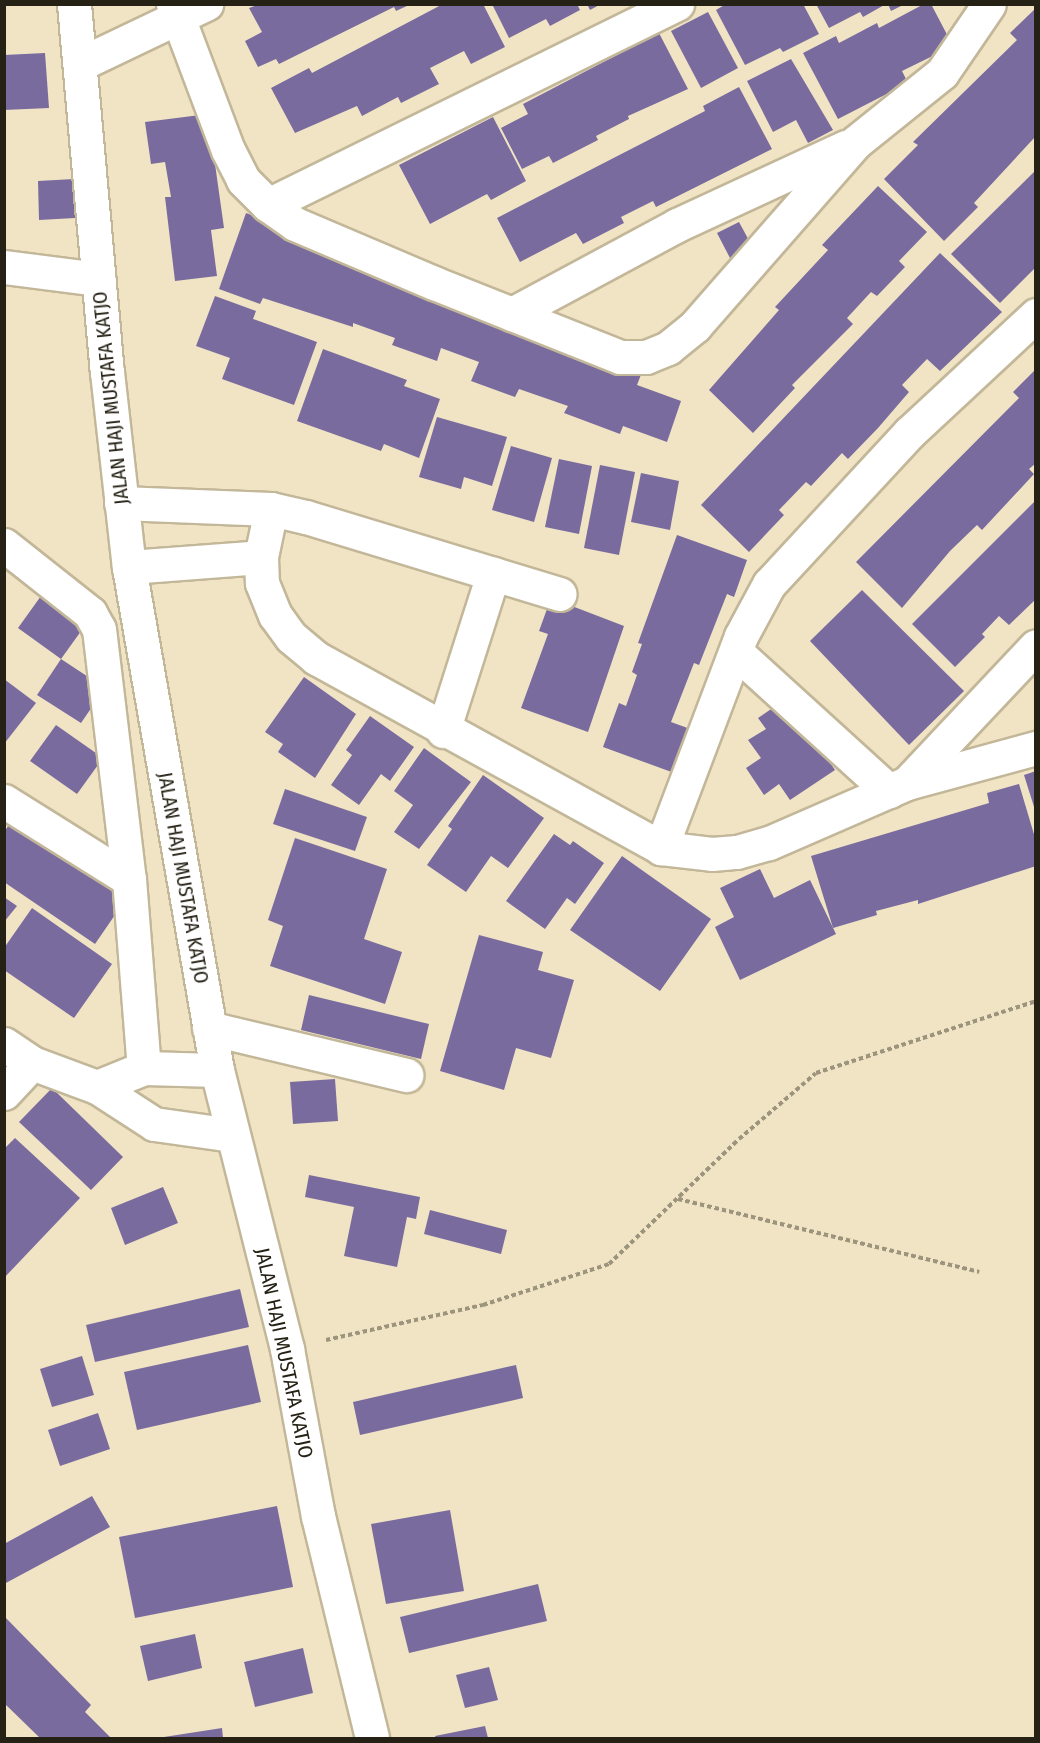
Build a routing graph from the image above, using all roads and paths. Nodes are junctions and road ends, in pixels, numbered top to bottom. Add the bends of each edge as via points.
1 (677, 4) edge
2 (989, 4) edge
3 (82, 8) edge
4 (185, 9) edge
5 (80, 64) junction
6 (856, 142) junction
7 (268, 205) junction
8 (4, 267) edge
9 (98, 279) junction
10 (512, 314) junction
11 (1035, 315) edge
12 (121, 502) junction
13 (271, 509) junction
14 (4, 545) edge
15 (261, 557) junction
16 (129, 567) junction
17 (493, 574) junction
18 (560, 594) dead end
19 (1035, 646) edge
20 (736, 652) junction
21 (443, 731) junction
22 (1035, 748) edge
23 (898, 787) junction
24 (4, 801) edge
25 (661, 848) junction
26 (129, 879) junction
27 (1035, 1000) edge
28 (209, 1028) junction
29 (13, 1052) edge
30 (144, 1068) junction
31 (217, 1070) junction
32 (406, 1075) dead end
33 (97, 1087) junction
34 (4, 1093) edge
35 (232, 1135) junction
36 (677, 1199) junction
37 (979, 1272) dead end
38 (287, 1349) junction
39 (372, 1738) edge

1 - 7 street
2 - 6 street via 942,73
3 - 5 street, JALAN HAJI MUSTAFA KATJO
4 - 5 street
4 - 7 street via 228,150 243,180
5 - 9 street, JALAN HAJI MUSTAFA KATJO
6 - 10 street via 677,225
6 - 10 street via 725,294 668,348 646,357 620,357
7 - 10 street via 295,224
8 - 9 street
9 - 12 street, JALAN HAJI MUSTAFA KATJO
11 - 20 street via 910,432 769,584 754,607
12 - 13 street
12 - 16 street, JALAN HAJI MUSTAFA KATJO
13 - 15 street
13 - 17 street
14 - 26 street via 97,623
15 - 16 street
15 - 21 street via 262,583 275,615 291,637 316,658
16 - 28 street, JALAN HAJI MUSTAFA KATJO
17 - 18 street
17 - 21 street
19 - 23 street
20 - 23 street
20 - 25 street
21 - 25 street
22 - 23 street
23 - 25 street via 769,843 737,852 712,854
24 - 26 street
26 - 30 street
27 - 36 path via 816,1073
28 - 31 street, JALAN HAJI MUSTAFA KATJO
28 - 32 street
29 - 33 street
29 - 34 street
30 - 31 street
30 - 33 street
31 - 35 street, JALAN HAJI MUSTAFA KATJO
33 - 35 street via 154,1124
35 - 38 street, JALAN HAJI MUSTAFA KATJO
36 - 37 path
36 - 38 path via 609,1264 483,1305
38 - 39 street, JALAN HAJI MUSTAFA KATJO via 318,1516

